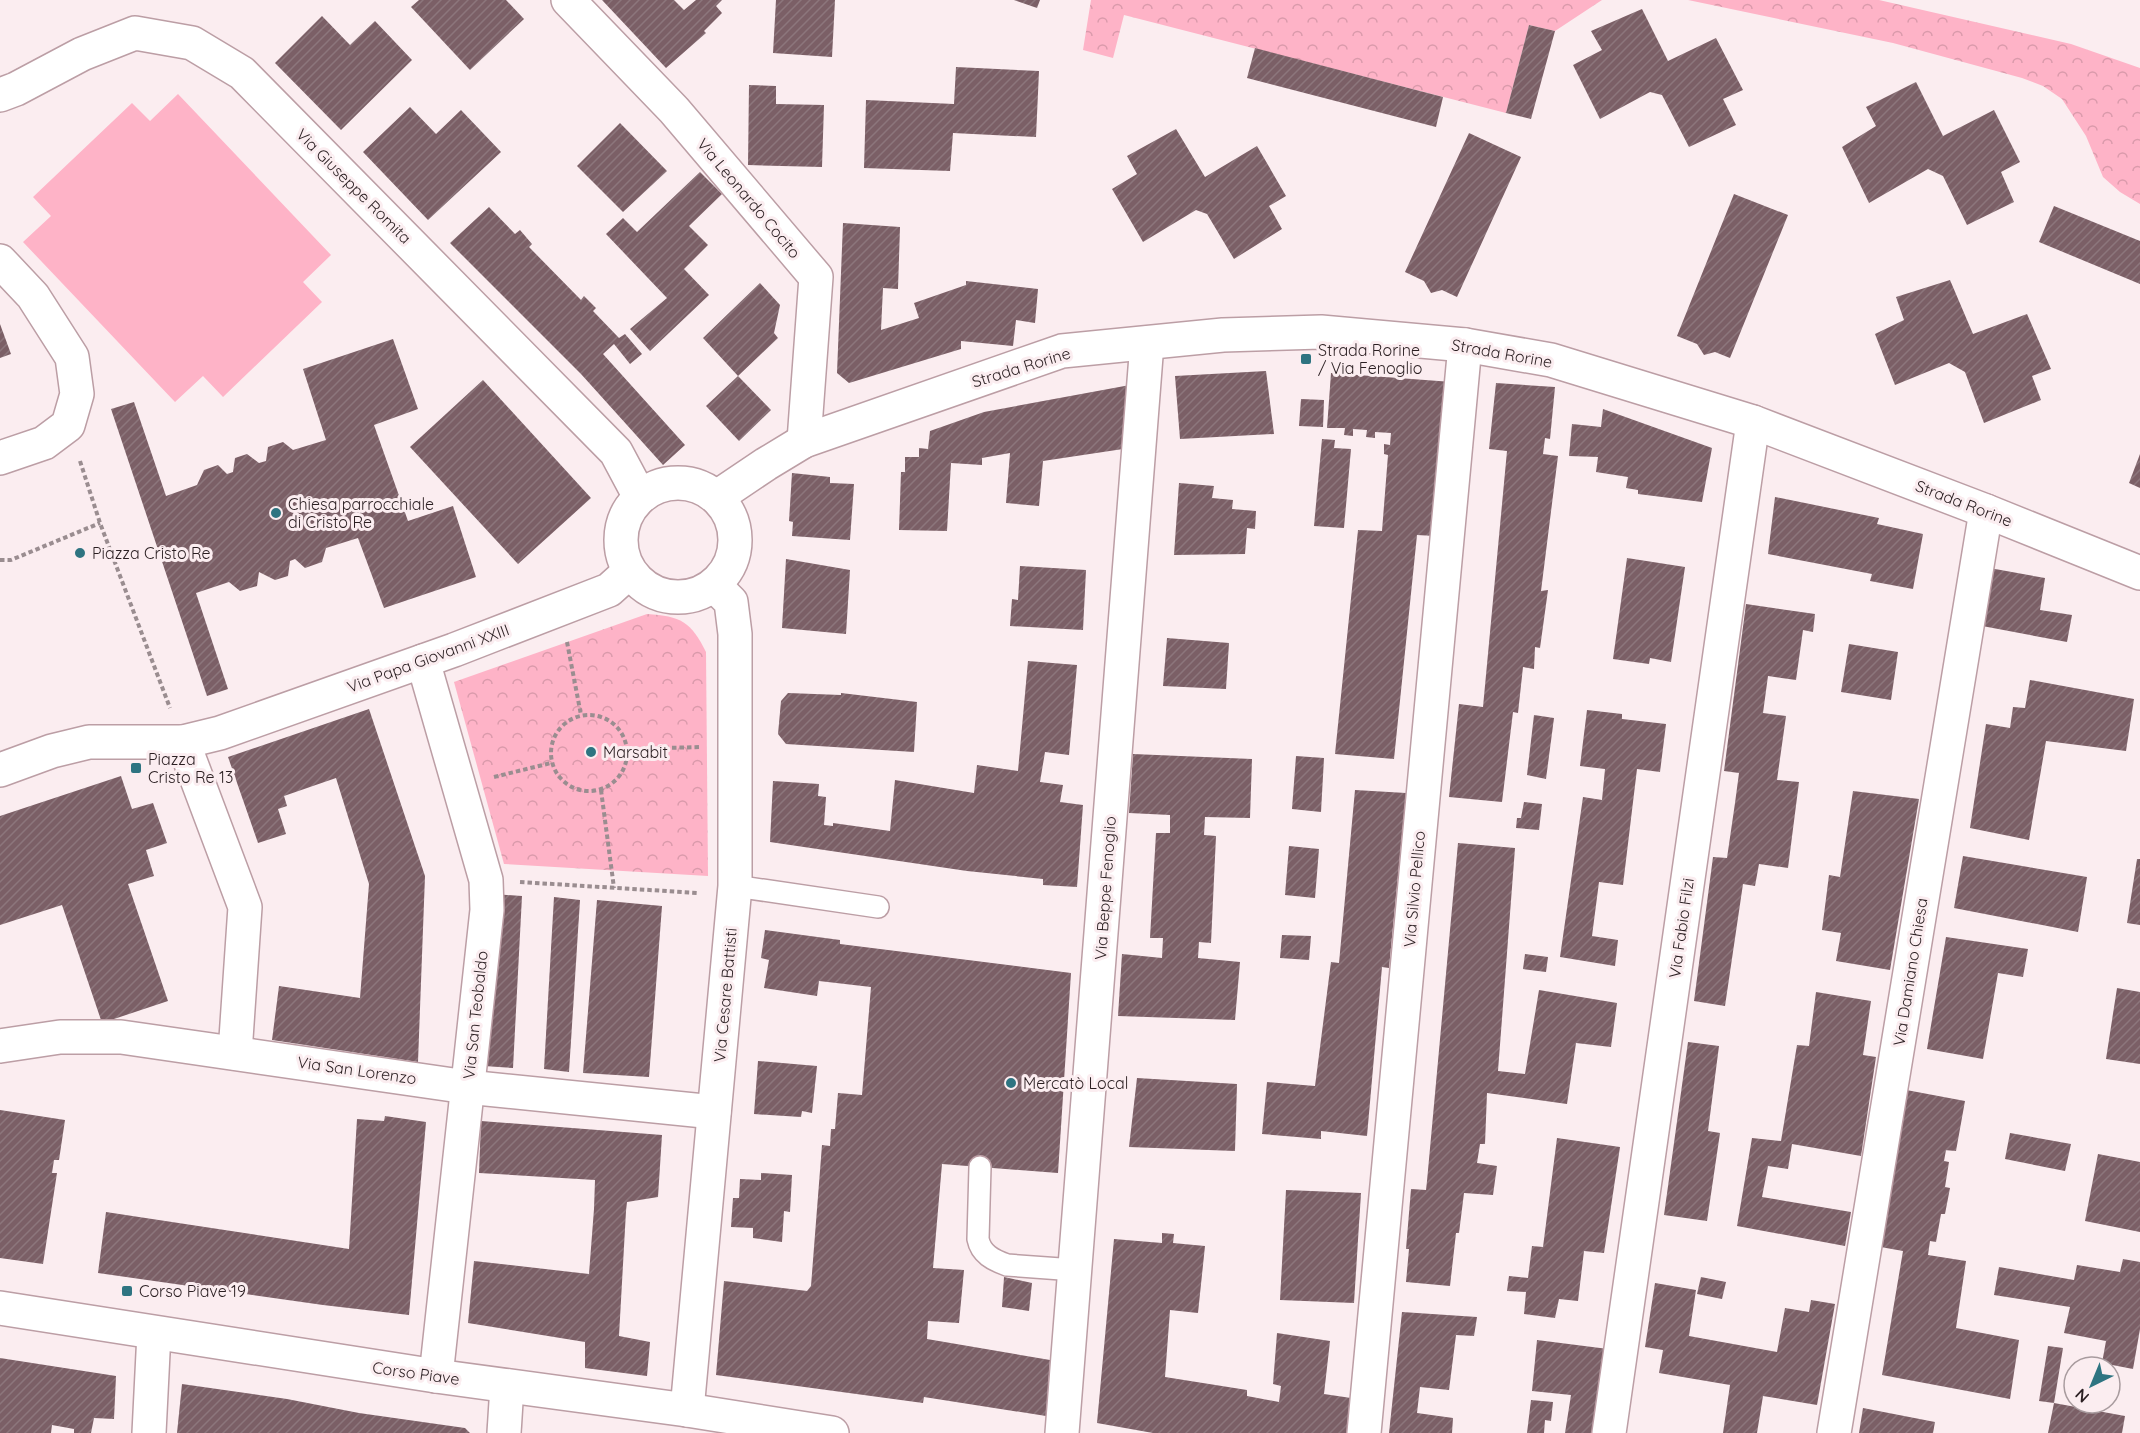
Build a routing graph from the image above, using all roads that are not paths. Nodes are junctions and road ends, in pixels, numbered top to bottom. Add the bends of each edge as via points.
1 (568, 0) edge
2 (0, 95) edge
3 (0, 261) edge
4 (1147, 343) junction
5 (1465, 345) junction
6 (1753, 423) junction
7 (804, 441) junction
8 (0, 458) edge
9 (640, 497) junction
10 (717, 497) junction
11 (1986, 511) junction
12 (629, 572) junction
13 (2140, 573) edge
14 (715, 586) junction
15 (423, 661) junction
16 (183, 742) junction
17 (0, 770) edge
18 (734, 891) junction
19 (879, 908) dead end
20 (0, 1046) edge
21 (235, 1053) junction
22 (467, 1087) junction
23 (714, 1112) junction
24 (980, 1167) dead end
25 (1075, 1270) junction
26 (0, 1308) edge
27 (154, 1333) junction
28 (436, 1376) junction
29 (513, 1387) junction
30 (687, 1410) junction
31 (149, 1433) edge
32 (504, 1433) edge
33 (832, 1433) edge
34 (1062, 1433) edge
35 (1364, 1433) edge
36 (1609, 1433) edge
37 (1834, 1433) edge

1 - 7 street, Via Leonardo Cocito via 674,110 816,277
2 - 9 street, Via Giuseppe Romita via 82,54 135,33 192,43 242,73 616,452
3 - 8 street via 33,296 72,357 77,394 68,425 44,443
4 - 5 street, Strada Rorine via 1223,335 1321,332
4 - 7 street, Strada Rorine via 1062,351
4 - 25 street, Via Beppe Fenoglio
5 - 6 street, Strada Rorine via 1551,360
5 - 35 street, Via Silvio Pellico
6 - 11 street, Strada Rorine
6 - 36 street, Via Fabio Filzi
7 - 10 street, Strada Rorine
9 - 10 street via 665,484 693,484
9 - 12 street via 627,513 620,532 621,553
10 - 14 street via 732,517 736,542 730,566
11 - 13 street, Strada Rorine
11 - 37 street, Via Damiano Chiesa
12 - 14 street via 654,594 686,598
12 - 15 street, Via Papa Giovanni XXIII via 609,590
14 - 18 street, Via Cesare Battisti via 731,602 735,634
15 - 16 street, Via Papa Giovanni XXIII via 220,733
15 - 22 street, Via San Teobaldo via 486,880 487,910
16 - 17 street via 89,741
16 - 21 street via 245,907
18 - 19 lane
18 - 23 street, Via Cesare Battisti
20 - 21 street, Via San Lorenzo via 60,1037 111,1036
21 - 22 street, Via San Lorenzo
22 - 23 street, Via San Lorenzo
22 - 28 street, Via San Teobaldo
23 - 30 street, Via Cesare Battisti
24 - 25 lane via 978,1239 984,1253 1007,1265
25 - 34 street, Via Beppe Fenoglio
26 - 27 street, Corso Piave
27 - 28 street, Corso Piave
27 - 31 street
28 - 29 street, Corso Piave
29 - 30 street, Corso Piave
29 - 32 street
30 - 33 street, Corso Piave

